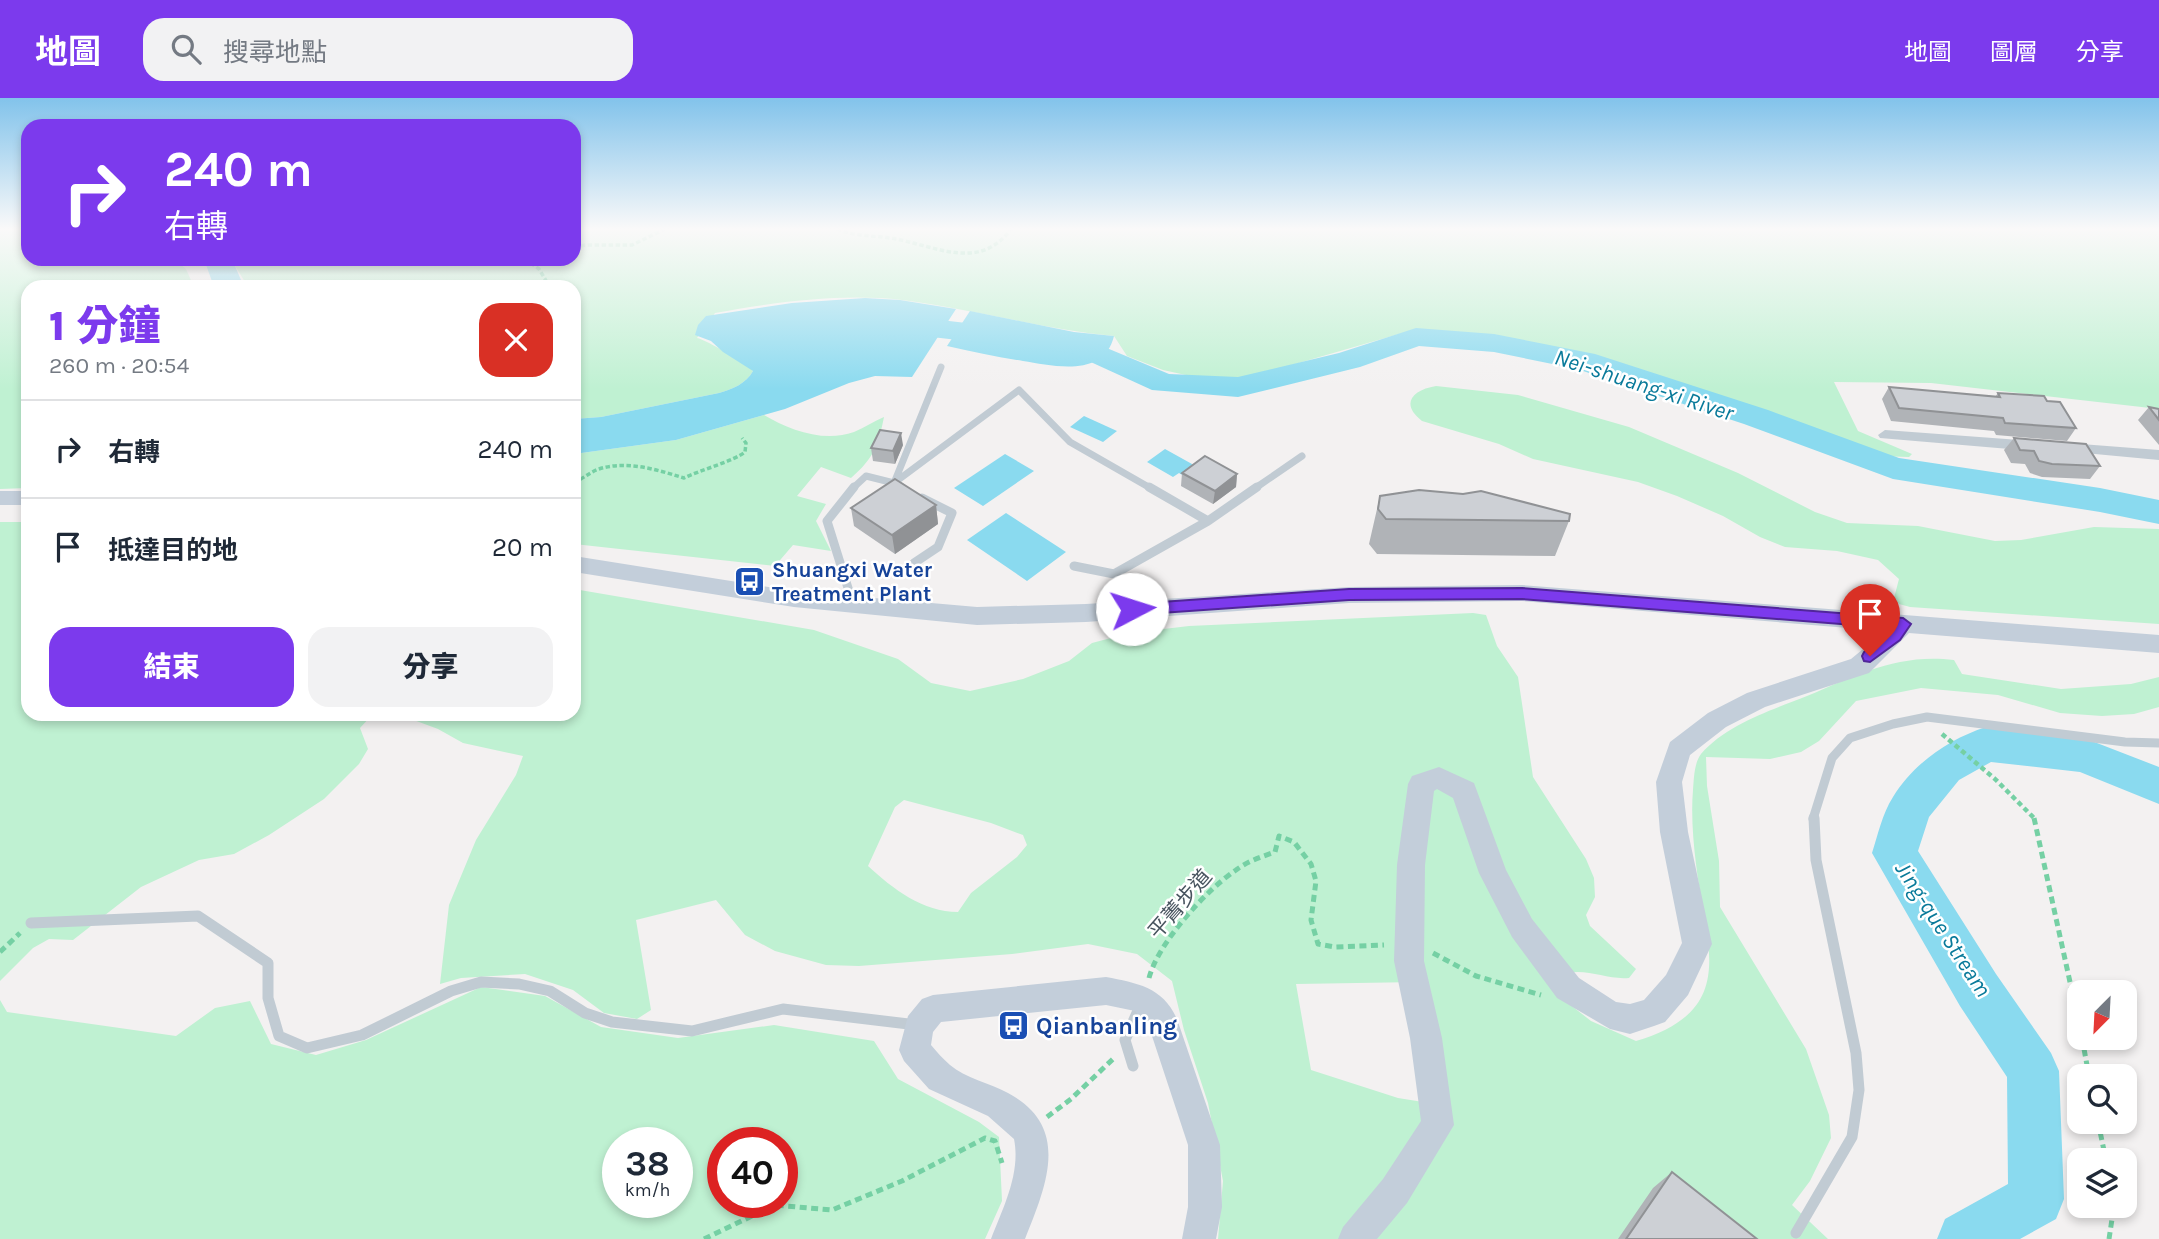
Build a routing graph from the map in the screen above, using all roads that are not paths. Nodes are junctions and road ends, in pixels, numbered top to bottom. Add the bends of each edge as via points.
1 (941, 367) dead end
2 (1885, 435) dead end
3 (2159, 455) edge
4 (1302, 456) dead end
5 (894, 483) junction
6 (906, 489) edge
7 (917, 495) edge
8 (0, 498) edge
9 (21, 498) edge
10 (1208, 521) junction
11 (914, 563) dead end
12 (581, 565) edge
13 (1074, 566) dead end
14 (853, 604) junction
15 (1903, 624) junction
16 (2159, 644) edge
17 (2159, 743) edge
18 (31, 923) road end
19 (1144, 999) junction
20 (919, 1026) junction
21 (1133, 1066) dead end
22 (1796, 1233) dead end
23 (1008, 1239) edge
24 (1199, 1239) edge
25 (1355, 1239) edge

1 - 5 lane
2 - 3 street
4 - 10 lane
5 - 6 lane
5 - 10 lane via 1019,390 1070,443
5 - 14 lane via 866,476 827,521
7 - 11 lane via 952,513 938,547
8 - 9 street
10 - 13 lane via 1114,574
12 - 14 street
14 - 15 street via 977,617 1349,595 1522,593
15 - 16 street
15 - 25 street via 1860,666 1756,700 1717,720 1679,749 1670,782 1674,832 1697,944 1677,985 1654,1012 1630,1019 1611,1015 1568,988 1522,928 1493,873 1465,791 1439,778 1420,784 1399,943 1409,961 1426,1038 1438,1125 1395,1191
17 - 22 lane via 1927,717 1850,738 1832,758 1813,820 1816,860 1856,1053 1859,1090 1852,1137
18 - 20 lane via 198,916 268,963 268,998 279,1036 306,1048 362,1035 451,991 481,982 550,990 585,1013 612,1022 692,1031 783,1009
19 - 20 street via 1106,991 933,1009
19 - 21 lane via 1125,1040
19 - 24 street via 1163,1020 1204,1144 1205,1208
20 - 23 street via 915,1050 940,1078 999,1105 1029,1130 1031,1169

